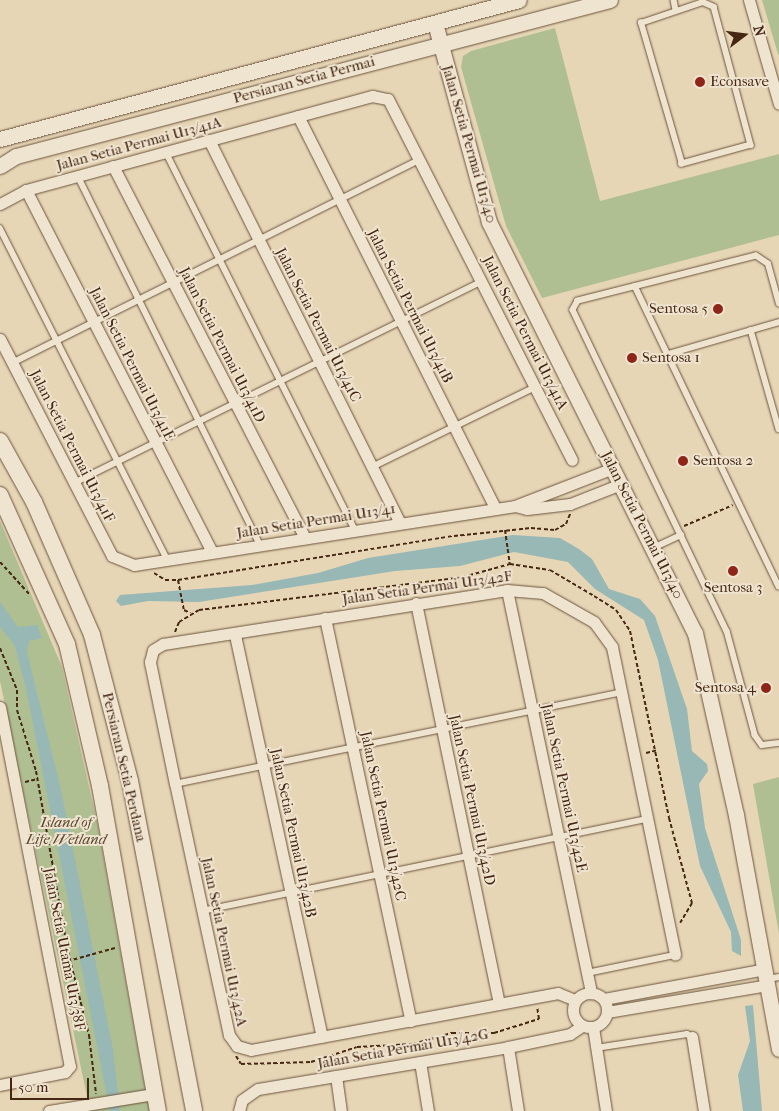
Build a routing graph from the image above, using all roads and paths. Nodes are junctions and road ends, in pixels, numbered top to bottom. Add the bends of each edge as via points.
1 (519, 0) edge
2 (610, 0) edge
3 (674, 0) edge
4 (749, 0) edge
5 (676, 10) junction
6 (436, 23) junction
7 (441, 44) junction
8 (775, 74) edge
9 (779, 104) edge
10 (298, 116) junction
11 (0, 139) edge
12 (209, 140) junction
13 (166, 152) junction
14 (422, 159) junction
15 (0, 166) edge
16 (113, 166) junction
17 (78, 176) junction
18 (26, 190) junction
19 (340, 199) junction
20 (0, 204) edge
21 (0, 228) edge
22 (259, 240) junction
23 (220, 260) junction
24 (482, 281) junction
25 (173, 283) junction
26 (635, 286) junction
27 (139, 300) junction
28 (779, 304) edge
29 (94, 322) junction
30 (401, 322) junction
31 (779, 322) edge
32 (750, 330) junction
33 (0, 339) edge
34 (57, 340) junction
35 (669, 354) junction
36 (320, 362) junction
37 (12, 363) junction
38 (281, 381) junction
39 (535, 387) junction
40 (235, 404) junction
41 (199, 422) junction
42 (454, 426) junction
43 (779, 429) edge
44 (0, 441) edge
45 (156, 443) junction
46 (572, 460) dead end
47 (118, 462) junction
48 (372, 467) junction
49 (613, 468) junction
50 (74, 484) junction
51 (621, 484) junction
52 (0, 495) edge
53 (742, 501) junction
54 (570, 504) junction
55 (515, 506) junction
56 (496, 509) junction
57 (400, 523) junction
58 (678, 528) junction
59 (355, 530) junction
60 (505, 530) junction
61 (681, 535) junction
62 (305, 538) junction
63 (260, 545) junction
64 (654, 548) junction
65 (212, 552) junction
66 (168, 560) junction
67 (0, 562) edge
68 (122, 562) joint
69 (145, 564) junction
70 (510, 564) junction
71 (178, 580) junction
72 (779, 586) edge
73 (507, 590) junction
74 (35, 599) dead end
75 (416, 603) junction
76 (190, 613) junction
77 (325, 618) junction
78 (235, 635) junction
79 (176, 642) junction
80 (0, 648) edge
81 (153, 650) joint
82 (622, 692) junction
83 (0, 707) edge
84 (532, 710) junction
85 (442, 729) junction
86 (779, 743) edge
87 (353, 747) junction
88 (658, 750) junction
89 (635, 756) junction
90 (263, 766) junction
91 (175, 784) junction
92 (648, 819) junction
93 (559, 838) junction
94 (468, 857) junction
95 (380, 875) junction
96 (291, 893) junction
97 (202, 911) junction
98 (672, 929) junction
99 (120, 946) dead end
100 (675, 955) joint
101 (70, 961) junction
102 (52, 965) junction
103 (587, 973) junction
104 (770, 977) edge
105 (667, 987) junction
106 (591, 993) junction
107 (535, 997) junction
108 (604, 999) junction
109 (575, 1000) junction
110 (670, 1001) junction
111 (499, 1004) junction
112 (607, 1012) junction
113 (411, 1021) junction
114 (587, 1027) junction
115 (322, 1037) junction
116 (692, 1037) joint
117 (237, 1046) junction
118 (508, 1047) junction
119 (596, 1048) junction
120 (779, 1049) edge
121 (420, 1062) junction
122 (336, 1076) junction
123 (0, 1085) edge
124 (102, 1103) junction
125 (154, 1106) edge
126 (49, 1111) edge
127 (194, 1111) edge
128 (239, 1111) edge
129 (341, 1111) edge
130 (428, 1111) edge
131 (518, 1111) edge
132 (606, 1111) edge
133 (704, 1111) edge

1 - 6 street, Persiaran Setia Permai
2 - 7 street, Persiaran Setia Permai
3 - 5 lane
4 - 8 street
5 - 5 lane via 703,2 714,7 750,140 747,147 685,164 678,161 641,23
6 - 7 street, Jalan Setia Permai U13/40
6 - 11 street, Persiaran Setia Permai
7 - 15 street, Persiaran Setia Permai via 16,156
7 - 49 street, Jalan Setia Permai U13/40 via 489,222
8 - 9 street
10 - 12 street, Jalan Setia Permai U13/41A
10 - 14 street, Jalan Setia Permai U13/41A via 380,96 394,105
10 - 19 street, Jalan Setia Permai U13/41B
12 - 13 street, Jalan Setia Permai U13/41A
12 - 22 street, Jalan Setia Permai U13/41C
13 - 16 street, Jalan Setia Permai U13/41A
13 - 23 lane
14 - 19 lane
14 - 24 street, Jalan Setia Permai U13/41A
16 - 17 street, Jalan Setia Permai U13/41A
16 - 25 street, Jalan Setia Permai U13/41D
17 - 18 street, Jalan Setia Permai U13/41A
17 - 27 lane
18 - 20 street, Jalan Setia Permai U13/41A
18 - 29 street, Jalan Setia Permai U13/41E
19 - 22 lane
19 - 30 street, Jalan Setia Permai U13/41B
21 - 34 lane
22 - 23 lane
22 - 36 street, Jalan Setia Permai U13/41C
23 - 25 lane
23 - 38 lane
24 - 30 lane
24 - 39 street, Jalan Setia Permai U13/41A
25 - 27 lane
25 - 40 street, Jalan Setia Permai U13/41D
26 - 28 lane via 756,256 768,264
26 - 35 lane
26 - 58 lane via 578,301 573,310
27 - 29 lane
27 - 41 lane
29 - 34 lane
29 - 45 street, Jalan Setia Permai U13/41E
30 - 36 lane
30 - 42 street, Jalan Setia Permai U13/41B
31 - 32 lane
32 - 35 lane
32 - 43 lane
33 - 37 street, Jalan Setia Permai U13/41F
34 - 37 lane
34 - 47 lane
35 - 53 lane
36 - 38 lane
36 - 48 street, Jalan Setia Permai U13/41C
37 - 50 street, Jalan Setia Permai U13/41F
38 - 40 lane
38 - 59 lane
39 - 42 lane
39 - 46 street, Jalan Setia Permai U13/41A
40 - 41 lane
40 - 62 street, Jalan Setia Permai U13/41D
41 - 45 lane
41 - 63 lane
42 - 48 lane
42 - 56 street, Jalan Setia Permai U13/41B
44 - 127 main road, Persiaran Setia Perdana via 34,502 92,635 130,782
45 - 47 lane
45 - 65 street, Jalan Setia Permai U13/41E
47 - 50 lane
47 - 66 lane
48 - 57 street, Jalan Setia Permai U13/41C
49 - 51 street, Jalan Setia Permai U13/40
49 - 55 street, Jalan Setia Permai U13/41
50 - 68 street, Jalan Setia Permai U13/41F via 112,556
51 - 54 street, Jalan Setia Permai U13/41
51 - 64 street, Jalan Setia Permai U13/40
52 - 125 main road, Persiaran Setia Perdana via 66,644 100,786
53 - 58 path
53 - 72 lane
54 - 55 street, Jalan Setia Permai U13/41 via 527,510
54 - 60 path via 570,519 561,528
55 - 56 street, Jalan Setia Permai U13/41
56 - 57 street, Jalan Setia Permai U13/41
57 - 59 street, Jalan Setia Permai U13/41
58 - 61 lane
59 - 62 street, Jalan Setia Permai U13/41
60 - 70 path
60 - 71 path
61 - 64 lane
61 - 86 lane via 727,631 755,735 762,745
62 - 63 street, Jalan Setia Permai U13/41
63 - 65 street, Jalan Setia Permai U13/41
64 - 104 street, Jalan Setia Permai U13/40 via 680,597 707,676
65 - 66 street, Jalan Setia Permai U13/41
66 - 69 street, Jalan Setia Permai U13/41
67 - 74 path
68 - 69 street, Jalan Setia Permai U13/41
69 - 71 path via 165,580
70 - 76 path via 463,577
70 - 88 path via 550,570 624,618
71 - 76 path via 184,610
73 - 75 street, Jalan Setia Permai U13/42F
73 - 82 street, Jalan Setia Permai U13/42F via 543,593 594,622 612,647
73 - 84 street, Jalan Setia Permai U13/42E
75 - 77 street, Jalan Setia Permai U13/42F
75 - 85 street, Jalan Setia Permai U13/42D
76 - 79 path via 179,622
77 - 78 street, Jalan Setia Permai U13/42F
77 - 87 street, Jalan Setia Permai U13/42C
78 - 79 street, Jalan Setia Permai U13/42F
78 - 90 street, Jalan Setia Permai U13/42B
79 - 81 street, Jalan Setia Permai U13/42F
80 - 101 path via 12,672 22,728 36,771
81 - 91 street, Jalan Setia Permai U13/42A via 150,662
82 - 84 lane
82 - 89 street, Jalan Setia Permai U13/42F
83 - 102 street, Jalan Setia Utama U13/38F
84 - 85 lane
84 - 93 street, Jalan Setia Permai U13/42E
85 - 87 lane
85 - 94 street, Jalan Setia Permai U13/42D
87 - 90 lane
87 - 95 street, Jalan Setia Permai U13/42C
88 - 89 path
88 - 98 path via 669,818 692,903 685,920
89 - 92 street, Jalan Setia Permai U13/42F
90 - 91 lane
90 - 96 street, Jalan Setia Permai U13/42B
91 - 97 street, Jalan Setia Permai U13/42A
92 - 93 lane
92 - 98 street, Jalan Setia Permai U13/42F
93 - 94 lane
93 - 103 street, Jalan Setia Permai U13/42E
94 - 95 lane
94 - 111 street, Jalan Setia Permai U13/42D
95 - 96 lane
95 - 113 street, Jalan Setia Permai U13/42C
96 - 97 lane
96 - 115 street, Jalan Setia Permai U13/42B
97 - 117 street, Jalan Setia Permai U13/42A via 229,1035
98 - 100 street, Jalan Setia Permai U13/42F
99 - 101 path
100 - 103 lane
101 - 102 path
101 - 124 path
102 - 123 street, Jalan Setia Utama U13/38F via 70,1066 65,1072
103 - 106 street, Jalan Setia Permai U13/42E
104 - 105 street
104 - 110 street
104 - 120 street, Jalan Setia Permai U13/40
105 - 108 street
105 - 110 street
106 - 108 street
106 - 109 street
107 - 109 street, Jalan Setia Permai U13/42A via 565,994
107 - 111 street, Jalan Setia Permai U13/42A
107 - 117 path via 539,1019 494,1033 452,1033 413,1044 357,1047 296,1063 241,1064 236,1060
108 - 112 street
109 - 114 street via 574,1017
110 - 112 street
111 - 113 street, Jalan Setia Permai U13/42A
112 - 114 street via 602,1022
113 - 115 street, Jalan Setia Permai U13/42A
114 - 118 street, Jalan Setia Permai U13/42G via 570,1034
114 - 119 street
115 - 117 street, Jalan Setia Permai U13/42A via 251,1050
116 - 119 lane via 687,1034
116 - 133 street
118 - 121 street, Jalan Setia Permai U13/42G
118 - 131 street
119 - 132 street
121 - 122 street, Jalan Setia Permai U13/42G
121 - 130 street
122 - 128 street, Jalan Setia Permai U13/42G via 258,1089 242,1100
122 - 129 street
124 - 125 street via 124,1099
124 - 126 street

